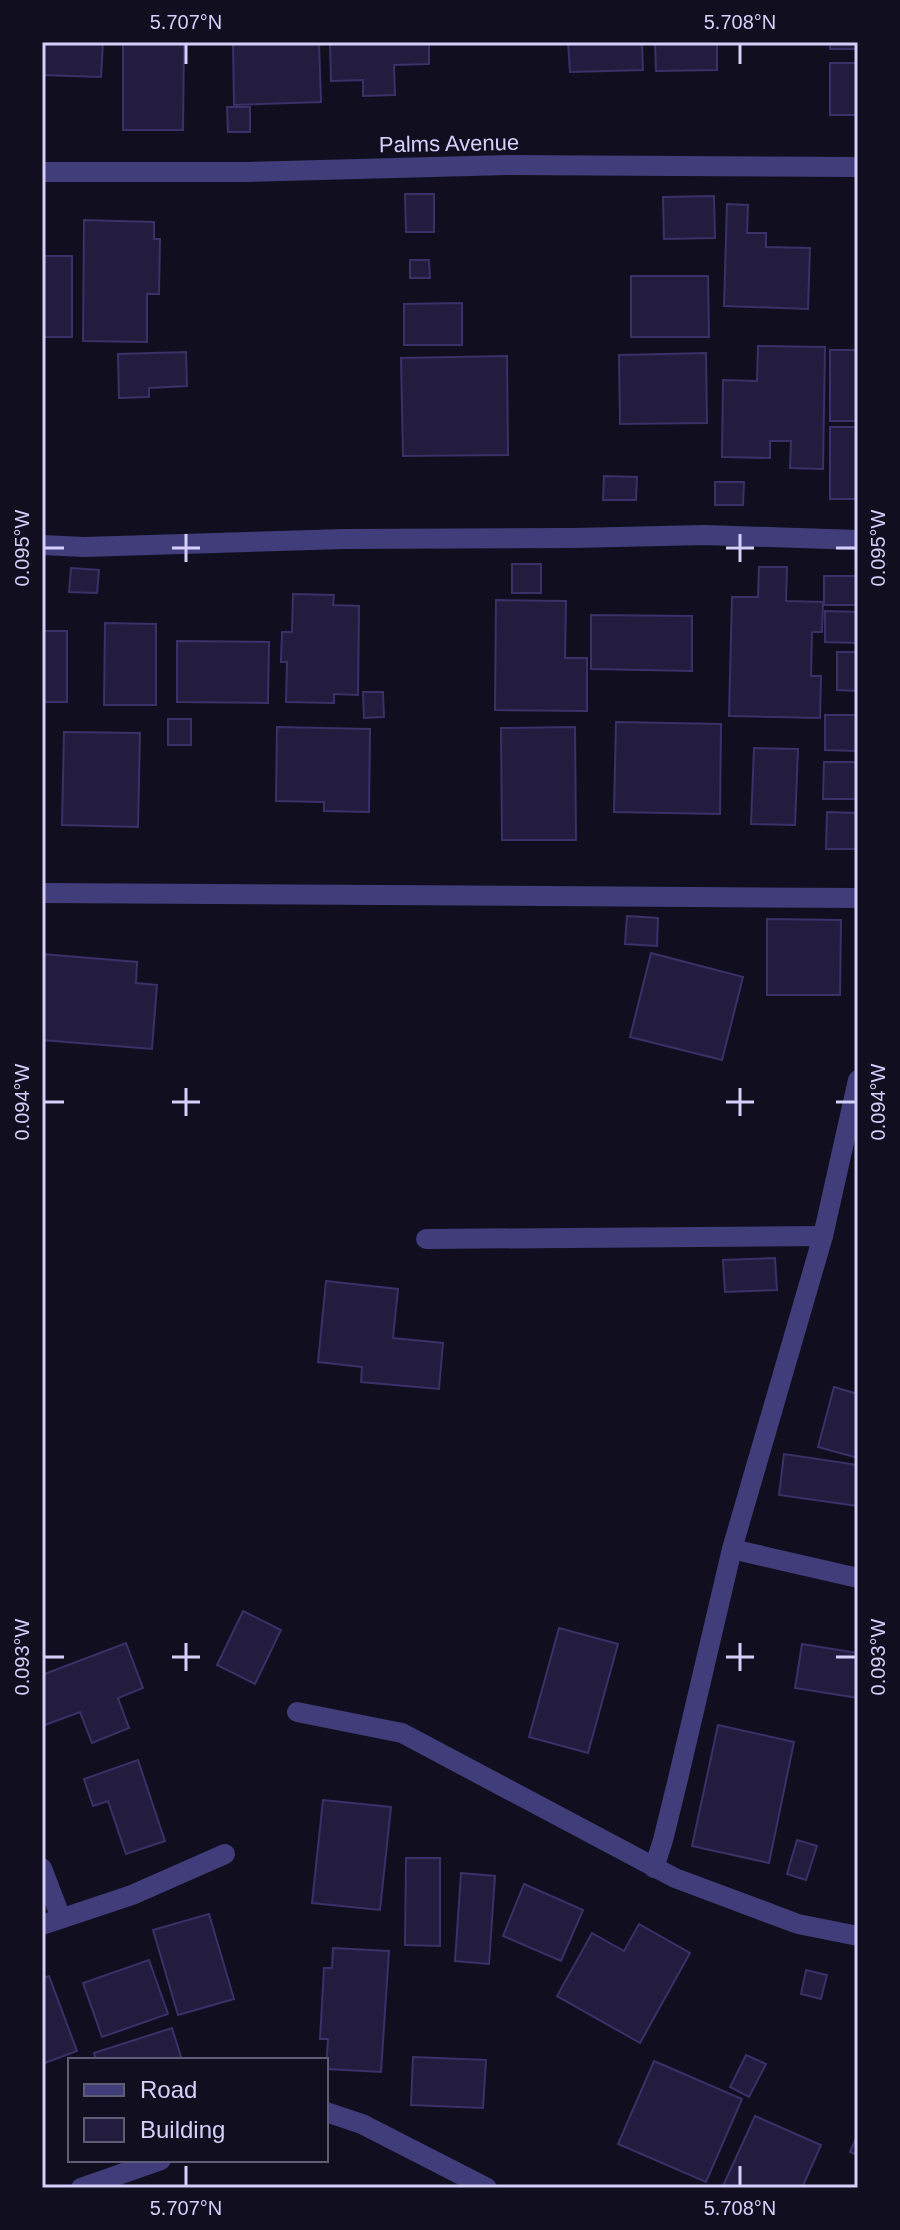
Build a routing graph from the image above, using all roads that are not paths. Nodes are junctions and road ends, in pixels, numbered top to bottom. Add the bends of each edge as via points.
1 (858, 167) edge
2 (42, 172) edge
3 (858, 540) edge
4 (42, 545) edge
5 (42, 893) edge
6 (858, 898) edge
7 (858, 1080) edge
8 (852, 1131) edge
9 (823, 1236) junction
10 (426, 1239) dead end
11 (732, 1549) junction
12 (858, 1578) edge
13 (297, 1712) dead end
14 (225, 1854) dead end
15 (42, 1868) edge
16 (654, 1868) junction
17 (52, 1922) edge
18 (858, 1936) edge
19 (328, 2113) edge
20 (155, 2162) edge
21 (81, 2188) edge
22 (487, 2188) edge

1 - 2 street, Palms Avenue via 508,165
3 - 4 street via 705,535
5 - 6 street
7 - 8 street
8 - 9 street
9 - 10 street
9 - 11 street
11 - 12 street
11 - 16 street
13 - 16 street via 402,1733
14 - 17 street via 132,1895
15 - 17 street
16 - 18 street via 798,1924
19 - 22 street via 362,2124
20 - 21 street

